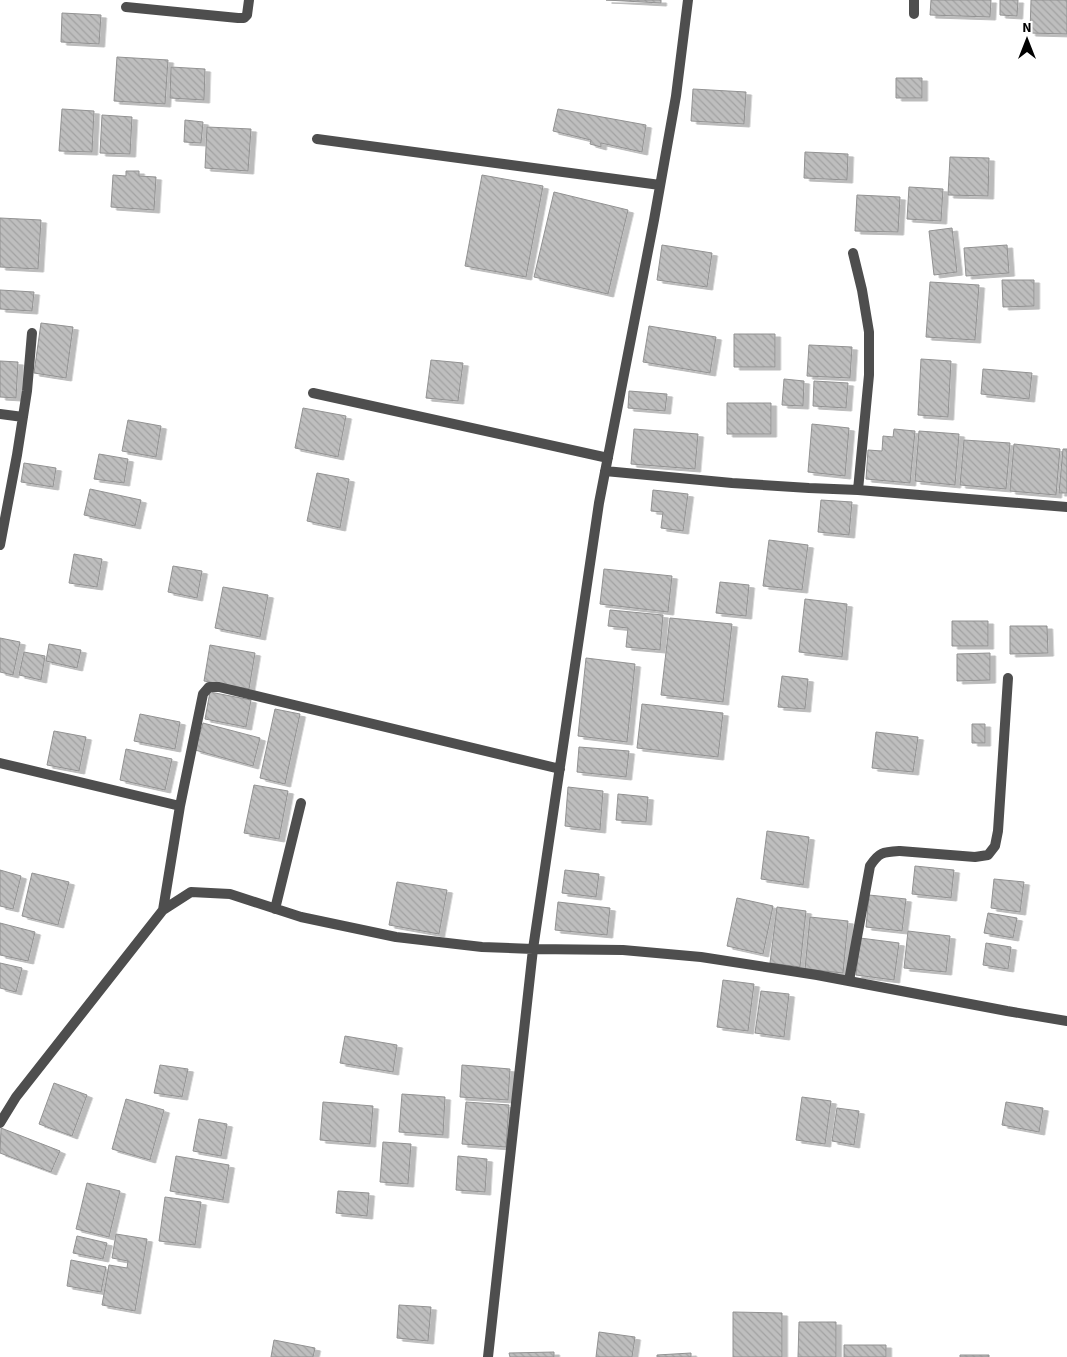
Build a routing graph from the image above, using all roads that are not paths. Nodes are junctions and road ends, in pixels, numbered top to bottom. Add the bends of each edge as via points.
1 (249, 0) edge
2 (688, 0) edge
3 (914, 0) edge
4 (126, 6) dead end
5 (914, 14) dead end
6 (317, 139) dead end
7 (660, 185) junction
8 (853, 254) dead end
9 (32, 332) dead end
10 (313, 393) dead end
11 (0, 414) edge
12 (23, 418) junction
13 (608, 458) junction
14 (605, 471) junction
15 (858, 490) junction
16 (1067, 507) edge
17 (0, 545) edge
18 (1008, 678) dead end
19 (0, 763) edge
20 (560, 769) junction
21 (301, 802) dead end
22 (180, 806) junction
23 (275, 909) junction
24 (164, 910) junction
25 (533, 949) junction
26 (849, 981) junction
27 (1067, 1021) edge
28 (0, 1123) edge
29 (488, 1357) edge

1 - 4 street via 244,18
2 - 7 street via 676,96
3 - 5 street
6 - 7 street
7 - 13 street
8 - 15 street via 869,332 869,375
9 - 12 street
10 - 13 street
11 - 12 street
12 - 17 street
13 - 14 street
14 - 15 street
14 - 20 street
15 - 16 street
18 - 26 street via 995,846 988,855 975,857 900,851 888,851 877,856 870,866
19 - 22 street
20 - 22 street via 209,687 203,694
20 - 25 street
21 - 23 street
22 - 24 street
23 - 24 street via 230,894 191,892
23 - 25 street via 396,937
24 - 28 street via 16,1097
25 - 26 street via 623,950 701,957
25 - 29 street
26 - 27 street

